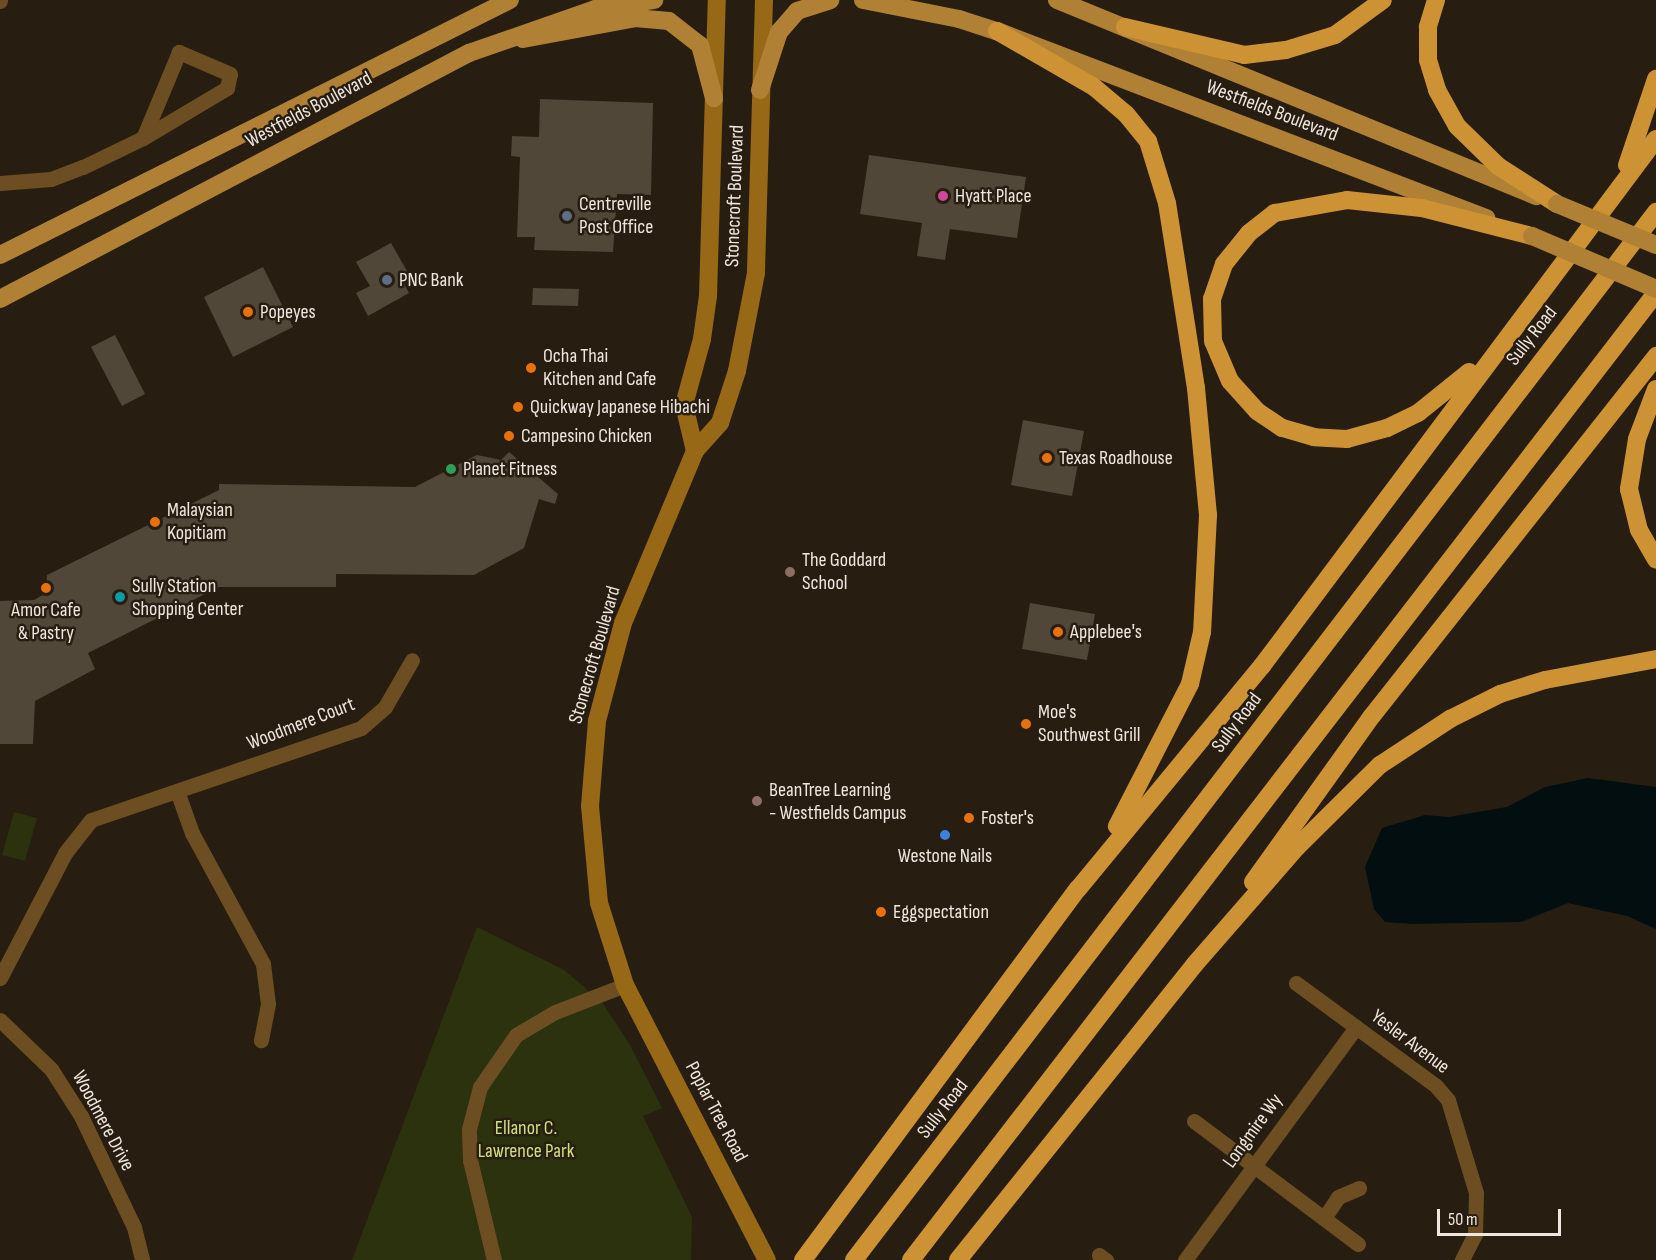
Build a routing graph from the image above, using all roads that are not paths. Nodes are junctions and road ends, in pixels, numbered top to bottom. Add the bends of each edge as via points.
1 (510, 0) edge
2 (654, 0) edge
3 (717, 0) edge
4 (764, 0) edge
5 (830, 0) edge
6 (863, 0) edge
7 (1057, 0) edge
8 (1383, 0) edge
9 (1436, 0) edge
10 (1125, 27) junction
11 (997, 31) junction
12 (510, 37) junction
13 (1656, 79) edge
14 (760, 90) junction
15 (714, 98) junction
16 (143, 138) junction
17 (1656, 139) edge
18 (0, 183) edge
19 (1611, 198) junction
20 (1557, 204) junction
21 (1656, 212) edge
22 (1532, 236) junction
23 (1656, 245) edge
24 (0, 255) edge
25 (1656, 291) edge
26 (0, 299) edge
27 (1520, 318) junction
28 (1656, 356) edge
29 (1656, 389) edge
30 (695, 451) junction
31 (1656, 560) edge
32 (1656, 659) edge
33 (412, 660) dead end
34 (177, 791) junction
35 (1078, 889) junction
36 (1195, 964) junction
37 (0, 978) edge
38 (1296, 983) dead end
39 (625, 985) junction
40 (0, 1020) edge
41 (1356, 1027) junction
42 (261, 1040) dead end
43 (1194, 1121) dead end
44 (1254, 1165) junction
45 (1359, 1188) dead end
46 (1324, 1218) junction
47 (1358, 1244) dead end
48 (142, 1260) edge
49 (494, 1260) edge
50 (767, 1260) edge
51 (803, 1260) edge
52 (854, 1260) edge
53 (911, 1260) edge
54 (958, 1260) edge
55 (1185, 1260) edge
56 (1462, 1260) edge

1 - 24 main road, Westfields Boulevard
2 - 12 main road, Westfields Boulevard via 595,9
3 - 15 main road, Stonecroft Boulevard
4 - 14 main road, Stonecroft Boulevard
5 - 14 main road via 797,11 779,32
6 - 11 main road, Westfields Boulevard via 959,18
7 - 10 main road, Westfields Boulevard
8 - 10 highway via 1335,35 1286,50 1244,55
9 - 20 highway via 1428,27 1428,60 1437,90 1457,126 1498,166
10 - 20 main road, Westfields Boulevard
11 - 22 main road, Westfields Boulevard
11 - 35 highway via 1094,87 1126,114 1148,141 1167,202 1196,388 1205,480 1208,579 1190,684 1128,809
12 - 15 main road via 532,40 635,18 669,21 700,45
12 - 26 main road, Westfields Boulevard via 420,78
13 - 19 highway via 1639,139
14 - 30 main road, Stonecroft Boulevard via 751,304 720,423
15 - 30 main road, Stonecroft Boulevard via 706,312 684,405
16 - 16 street via 178,52 230,74 227,88
16 - 18 street via 51,179
17 - 19 highway
19 - 27 highway
20 - 23 main road, Westfields Boulevard, bridge
21 - 52 highway, Sully Road
22 - 25 main road, Westfields Boulevard, bridge
22 - 27 highway via 1385,202 1310,204 1275,213 1249,233 1224,264 1212,299 1214,340 1230,381 1257,411 1282,428 1314,437 1347,439 1418,414 1457,385
25 - 53 highway
27 - 35 highway via 1262,666
28 - 36 highway via 1372,716
29 - 31 highway via 1637,439 1629,489 1639,530
30 - 39 main road, Stonecroft Boulevard via 626,615 594,742 593,862 599,903
32 - 36 highway via 1545,680 1500,694 1410,744 1380,765 1313,832
33 - 34 street, Woodmere Court via 385,707 361,728
34 - 37 street, Woodmere Court via 91,820 80,832
34 - 42 street via 192,833 263,964 268,1004
35 - 51 highway
36 - 54 highway
38 - 41 street, Yesler Avenue
39 - 49 street via 555,1012 516,1035 480,1087 469,1129 470,1160
39 - 50 main road, Poplar Tree Road
40 - 48 street, Woodmere Drive via 51,1069 81,1116 134,1227
41 - 44 street, Longmire Wy
41 - 56 street, Yesler Avenue via 1436,1086 1454,1110 1476,1192 1478,1218
43 - 44 street
44 - 46 street
44 - 55 street, Longmire Wy
45 - 46 street via 1338,1197
46 - 47 street

